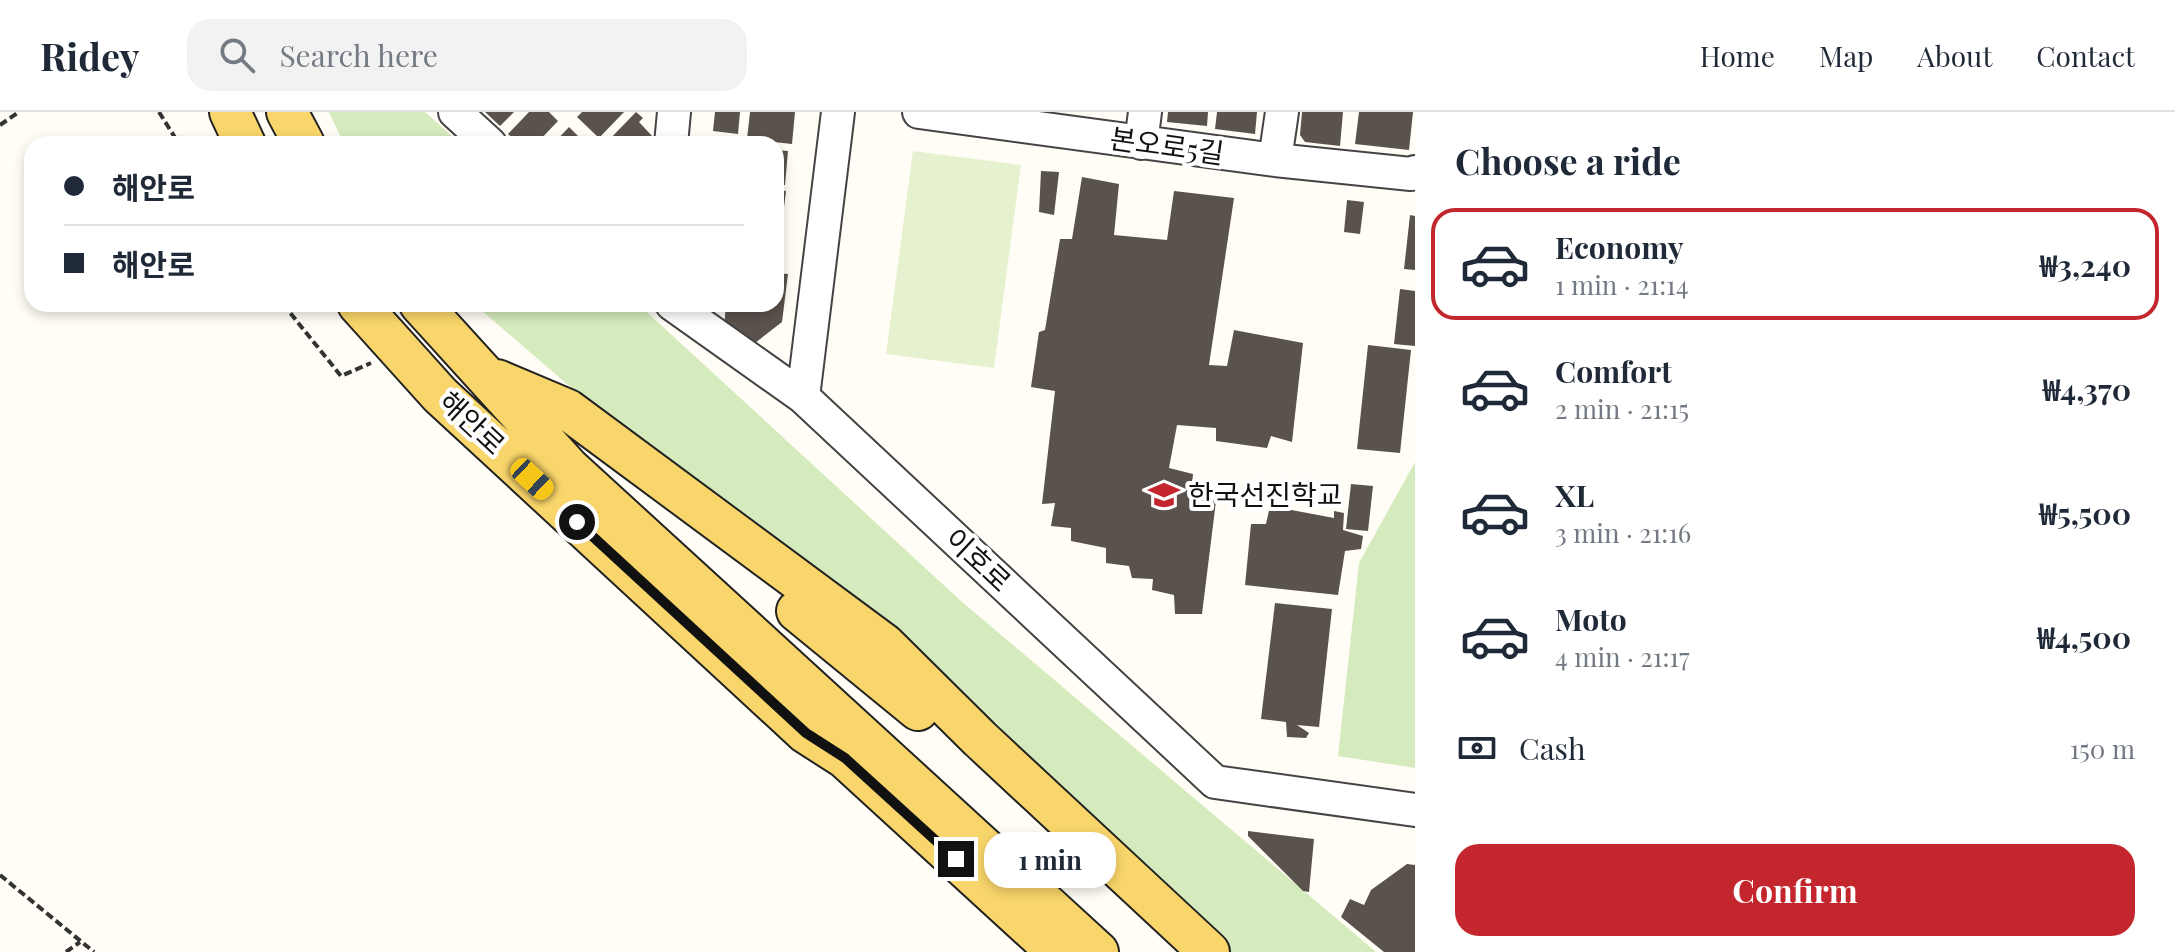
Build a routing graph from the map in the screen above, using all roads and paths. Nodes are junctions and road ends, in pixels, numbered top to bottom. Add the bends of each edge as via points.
1 (19, 112) edge
2 (159, 112) edge
3 (230, 112) edge
4 (287, 112) edge
5 (455, 112) edge
6 (838, 112) edge
7 (919, 112) edge
8 (1282, 112) edge
9 (996, 117) edge
10 (0, 125) edge
11 (1143, 127) edge
12 (174, 136) edge
13 (241, 136) edge
14 (300, 136) edge
15 (481, 136) edge
16 (1275, 160) junction
17 (1415, 172) edge
18 (289, 312) edge
19 (365, 312) edge
20 (427, 312) edge
21 (683, 312) edge
22 (399, 351) junction
23 (485, 375) junction
24 (803, 397) junction
25 (806, 733) junction
26 (1415, 810) edge
27 (0, 875) edge
28 (81, 941) junction
29 (66, 952) edge
30 (94, 952) edge
31 (1021, 952) edge
32 (1057, 952) edge
33 (1098, 952) edge
34 (1173, 952) edge
35 (1209, 952) edge

1 - 10 path
2 - 12 path
3 - 13 main road
4 - 14 main road
5 - 15 street
6 - 24 street
7 - 9 street, 본오로5길
8 - 16 street
9 - 11 street, 본오로5길
11 - 16 street, 본오로5길
16 - 17 street, 본오로5길
18 - 22 path via 341,376
19 - 22 main road, 해안로
20 - 23 main road, 해안로
21 - 24 street, 이호로
22 - 25 main road, 해안로 via 440,395
23 - 33 main road, 해안로 via 569,468
23 - 34 main road via 610,465 934,722
23 - 35 main road via 568,410 884,644
24 - 26 street, 이호로 via 1215,782
25 - 31 main road via 831,770
25 - 32 main road, 해안로 via 845,758
27 - 28 path
28 - 29 path
28 - 30 path

